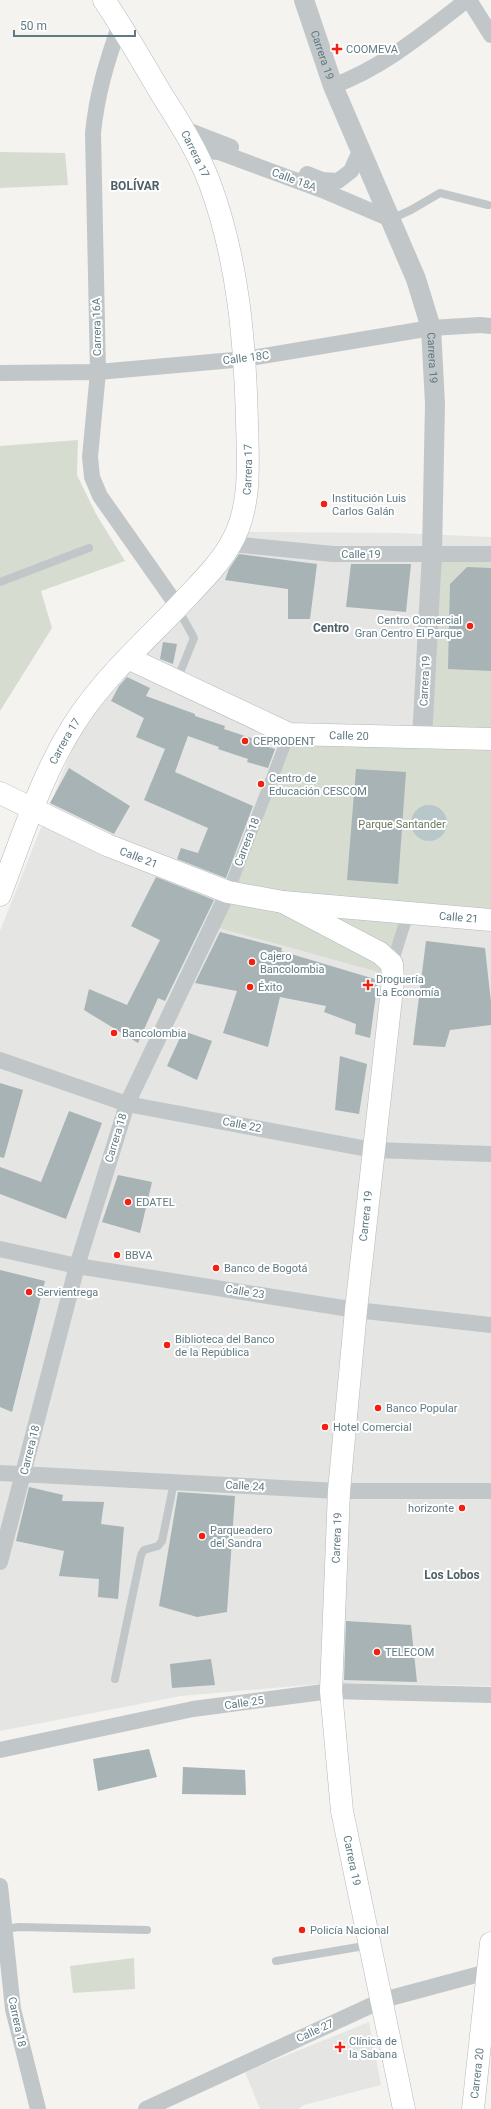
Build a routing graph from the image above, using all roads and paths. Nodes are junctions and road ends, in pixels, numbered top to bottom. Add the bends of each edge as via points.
1 (104, 0) edge
2 (304, 0) edge
3 (468, 0) edge
4 (120, 24) junction
5 (491, 34) edge
6 (333, 86) junction
7 (182, 128) junction
8 (360, 151) junction
9 (196, 154) junction
10 (488, 205) dead end
11 (390, 219) junction
12 (491, 326) edge
13 (431, 328) junction
14 (245, 359) junction
15 (98, 372) junction
16 (0, 374) edge
17 (232, 544) junction
18 (89, 548) dead end
19 (432, 554) junction
20 (491, 554) edge
21 (0, 582) edge
22 (178, 607) junction
23 (128, 658) junction
24 (176, 681) junction
25 (289, 734) junction
26 (422, 739) junction
27 (491, 739) edge
28 (0, 793) edge
29 (33, 809) junction
30 (228, 892) junction
31 (0, 895) edge
32 (284, 902) junction
33 (408, 913) junction
34 (491, 920) edge
35 (392, 964) junction
36 (0, 1060) edge
37 (127, 1104) junction
38 (374, 1150) junction
39 (491, 1154) edge
40 (0, 1249) edge
41 (77, 1266) junction
42 (356, 1310) junction
43 (491, 1325) edge
44 (0, 1473) edge
45 (24, 1474) junction
46 (174, 1482) junction
47 (339, 1491) junction
48 (491, 1491) edge
49 (0, 1562) edge
50 (115, 1679) dead end
51 (331, 1691) junction
52 (491, 1694) edge
53 (0, 1750) edge
54 (0, 1886) edge
55 (4, 1929) junction
56 (148, 1930) dead end
57 (491, 1942) edge
58 (371, 1945) junction
59 (276, 1961) dead end
60 (489, 1971) edge
61 (383, 2000) junction
62 (38, 2109) edge
63 (146, 2109) edge
64 (404, 2109) edge
65 (473, 2109) edge

1 - 4 main road, Carrera 17
2 - 6 street, Carrera 19
3 - 5 street
3 - 6 street via 387,61 358,77
4 - 7 main road, Carrera 17
4 - 15 street, Carrera 16A via 96,99 93,132
6 - 8 street, Carrera 19
7 - 8 street, Calle 18A via 330,181 338,181 351,171
7 - 9 main road, Carrera 17
8 - 11 street, Carrera 19
9 - 11 street, Calle 18A via 203,151 219,152 322,190
9 - 14 main road, Carrera 17 via 210,185 228,248 238,299
10 - 11 lane via 440,193
11 - 13 street, Carrera 19 via 416,279
12 - 13 street, Calle 18C
13 - 14 street, Calle 18C
13 - 19 street, Carrera 19 via 435,404
14 - 15 street, Calle 18C
14 - 17 main road, Carrera 17 via 248,474 246,499
15 - 16 street, Calle 18C
15 - 22 street, Carrera 16A via 90,457 92,477 100,496
17 - 19 street, Calle 19 via 333,554
17 - 22 main road, Carrera 17 via 216,566
18 - 21 lane
19 - 20 street, Calle 19
19 - 26 street, Carrera 19
22 - 23 main road, Carrera 17
22 - 24 lane via 194,638
23 - 24 main road, Calle 20
23 - 29 main road, Carrera 17 via 80,715 57,754
24 - 25 main road, Calle 20
25 - 26 main road, Calle 20
25 - 30 street, Carrera 18
26 - 27 main road, Calle 20
28 - 29 main road, Calle 21
29 - 30 main road, Calle 21 via 107,845
29 - 31 main road, Carrera 17
30 - 32 main road, Calle 21
30 - 37 street, Carrera 18
32 - 33 main road, Calle 21
32 - 35 main road, Calle 21 via 380,953
33 - 34 main road, Calle 21
33 - 35 street
35 - 38 main road, Carrera 19 via 394,980
36 - 37 street, Calle 22
37 - 38 street, Calle 22
37 - 41 street, Carrera 18
38 - 39 street, Calle 22
38 - 42 main road, Carrera 19
40 - 41 street, Calle 23
41 - 42 street, Calle 23
41 - 45 street, Carrera 18
42 - 43 street, Calle 23
42 - 47 main road, Carrera 19
44 - 45 street, Calle 24
45 - 46 street, Calle 24
45 - 49 street, Carrera 18
46 - 47 street, Calle 24
46 - 50 lane via 162,1540 158,1546 144,1550 141,1555
47 - 48 street, Calle 24
47 - 51 main road, Carrera 19
51 - 52 street, Calle 25
51 - 53 street, Calle 25 via 193,1709
51 - 58 main road, Carrera 19 via 342,1811
54 - 55 street, Carrera 18
55 - 56 lane via 18,1927
55 - 62 street, Carrera 18 via 13,2009
57 - 60 main road, Carrera 20
58 - 59 lane
58 - 61 main road, Carrera 19
60 - 61 street, Calle 27
60 - 65 main road, Carrera 20
61 - 63 street, Calle 27
61 - 64 main road, Carrera 19

